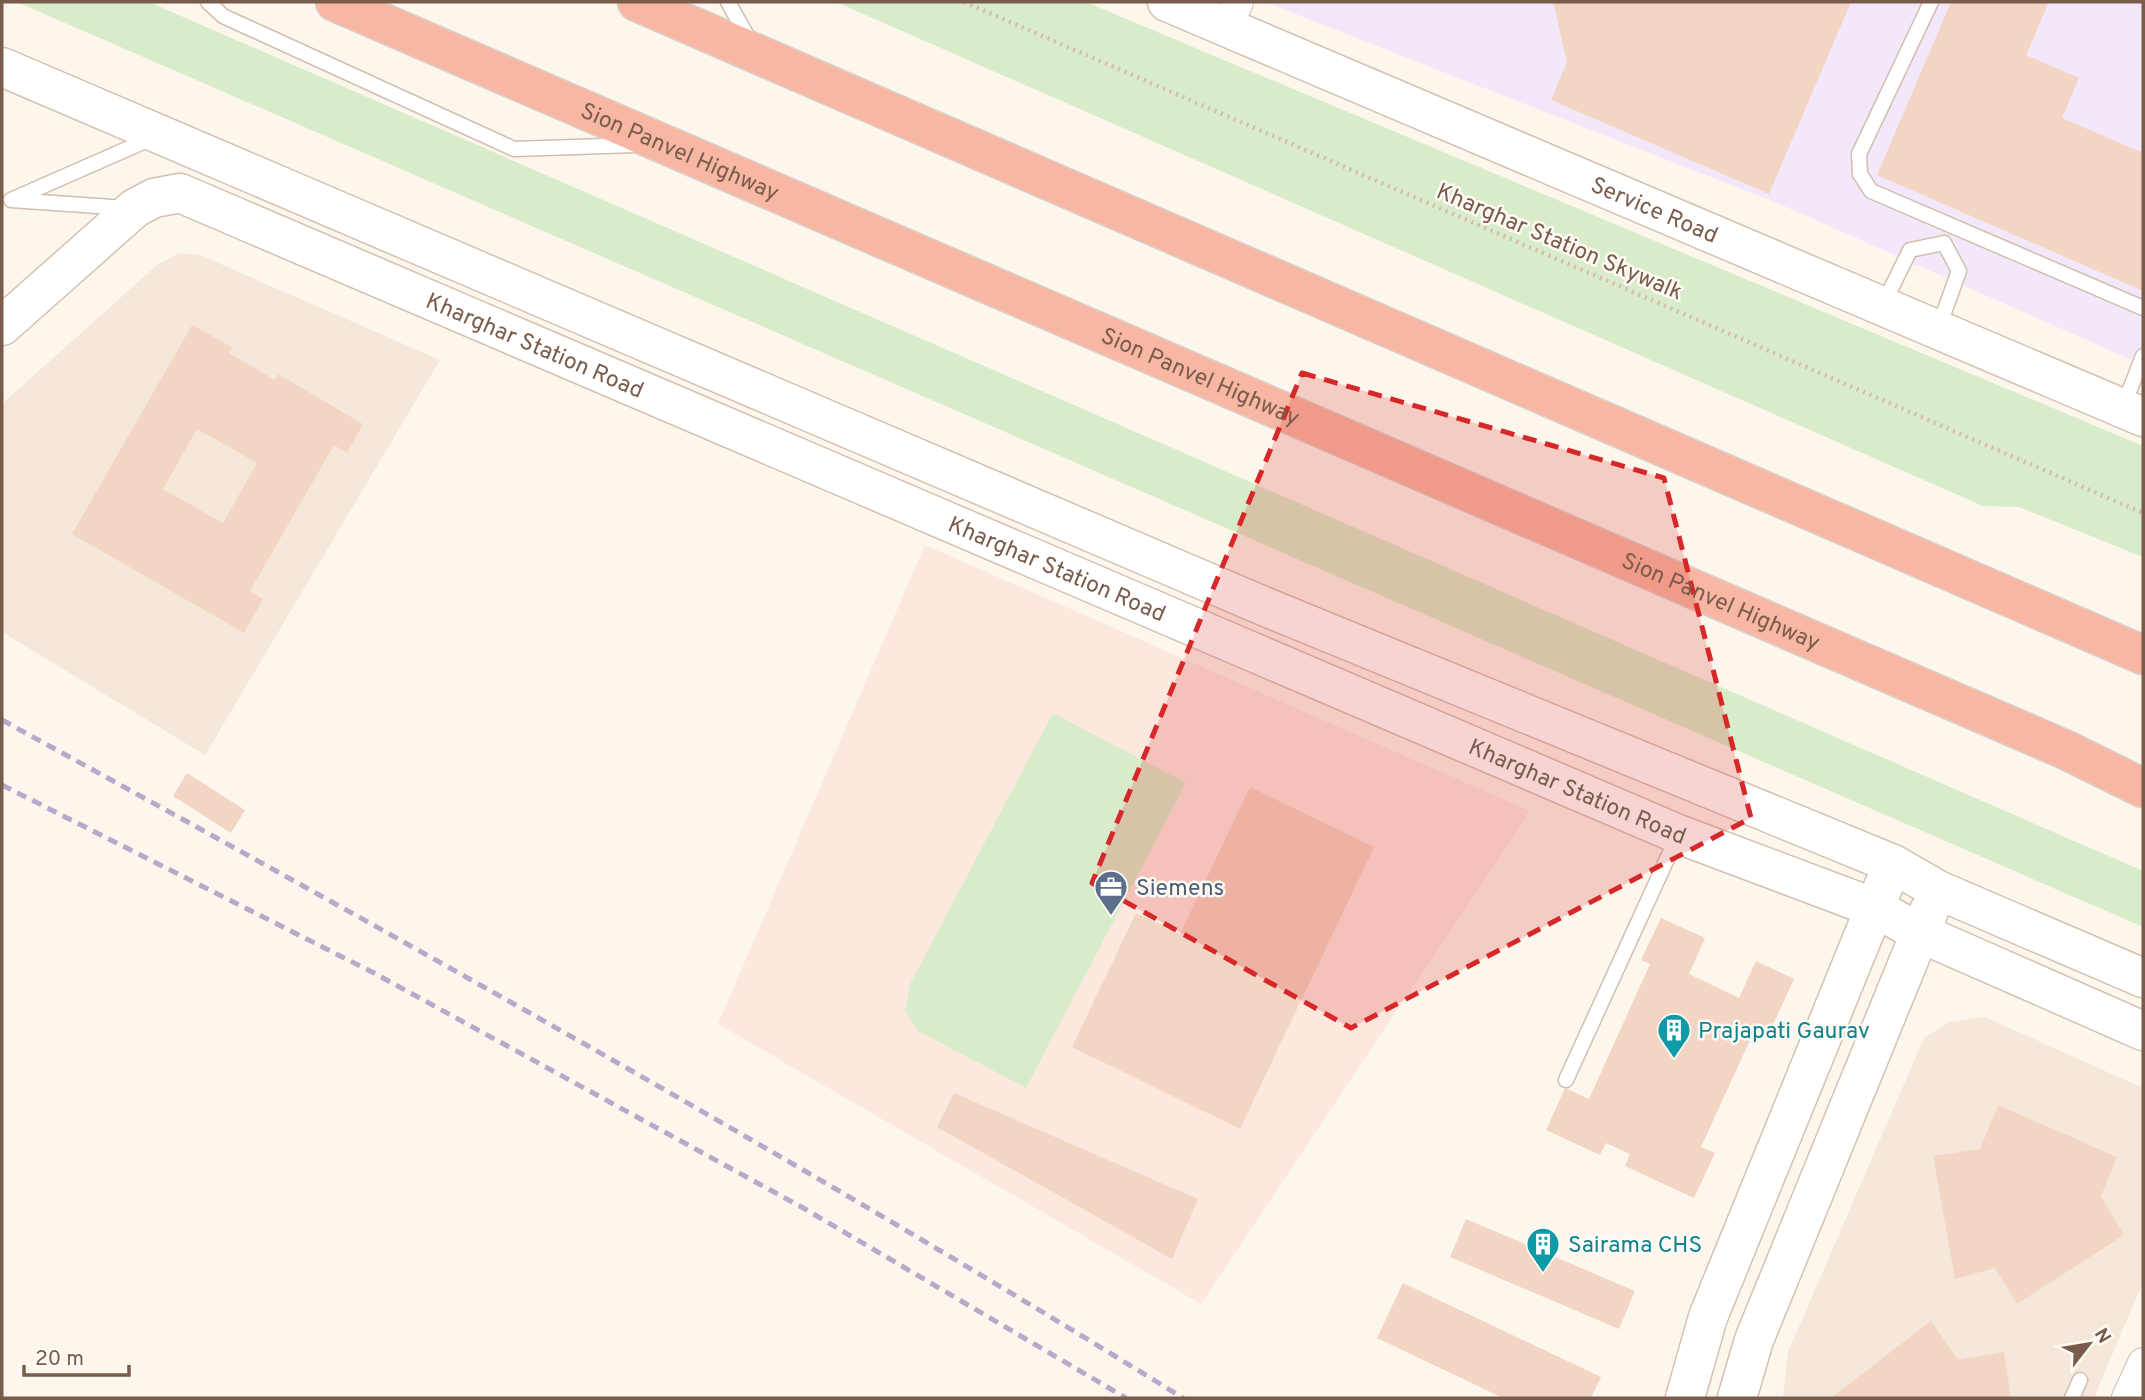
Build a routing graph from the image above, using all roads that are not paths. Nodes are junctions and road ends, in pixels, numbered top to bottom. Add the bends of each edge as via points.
1 (208, 2) edge
2 (335, 2) edge
3 (637, 2) edge
4 (728, 2) edge
5 (1167, 2) edge
6 (1931, 2) edge
7 (1233, 15) edge
8 (757, 53) junction
9 (2, 67) edge
10 (158, 135) junction
11 (662, 144) junction
12 (6, 201) edge
13 (135, 208) junction
14 (1952, 226) junction
15 (1944, 243) junction
16 (1882, 306) junction
17 (2143, 308) edge
18 (4, 327) edge
19 (1938, 330) junction
20 (2143, 356) edge
21 (2133, 413) edge
22 (1261, 606) junction
23 (1242, 648) junction
24 (2133, 648) edge
25 (2066, 750) junction
26 (2143, 778) edge
27 (2143, 788) edge
28 (1678, 834) junction
29 (1893, 864) junction
30 (1938, 890) junction
31 (1875, 908) junction
32 (1920, 933) junction
33 (2143, 978) edge
34 (2143, 1031) edge
35 (1566, 1080) dead end
36 (1695, 1359) junction
37 (2143, 1363) edge
38 (2080, 1380) dead end
39 (1740, 1389) edge
40 (1685, 1398) edge
41 (2072, 1398) edge
42 (2127, 1398) edge

1 - 11 lane via 223,16 514,149
2 - 11 highway, Sion Panvel Highway
3 - 8 highway
4 - 8 lane
5 - 7 street, Service Road
6 - 14 lane via 1859,154 1860,174 1871,191
7 - 16 street, Service Road
8 - 24 highway
9 - 10 street, Kharghar Station Road
10 - 12 lane
10 - 22 street, Kharghar Station Road
11 - 25 highway, Sion Panvel Highway
12 - 13 lane
13 - 18 street, Kharghar Station Road
13 - 23 street, Kharghar Station Road via 180,193
14 - 15 lane
14 - 17 lane
15 - 16 lane via 1910,250
15 - 19 lane via 1959,271
16 - 19 street, Service Road
19 - 21 street, Service Road
20 - 21 lane
22 - 23 street
22 - 29 street, Kharghar Station Road
23 - 28 street, Kharghar Station Road
25 - 26 highway
25 - 27 highway
28 - 31 street, Kharghar Station Road
28 - 35 lane
29 - 30 street, Kharghar Station Road
29 - 31 street
30 - 32 street
30 - 33 street, Kharghar Station Road
31 - 32 street, Kharghar Station Road
31 - 36 street
32 - 34 street, Kharghar Station Road
32 - 39 street via 1754,1340
36 - 39 street
36 - 40 street
37 - 42 street
38 - 41 lane

